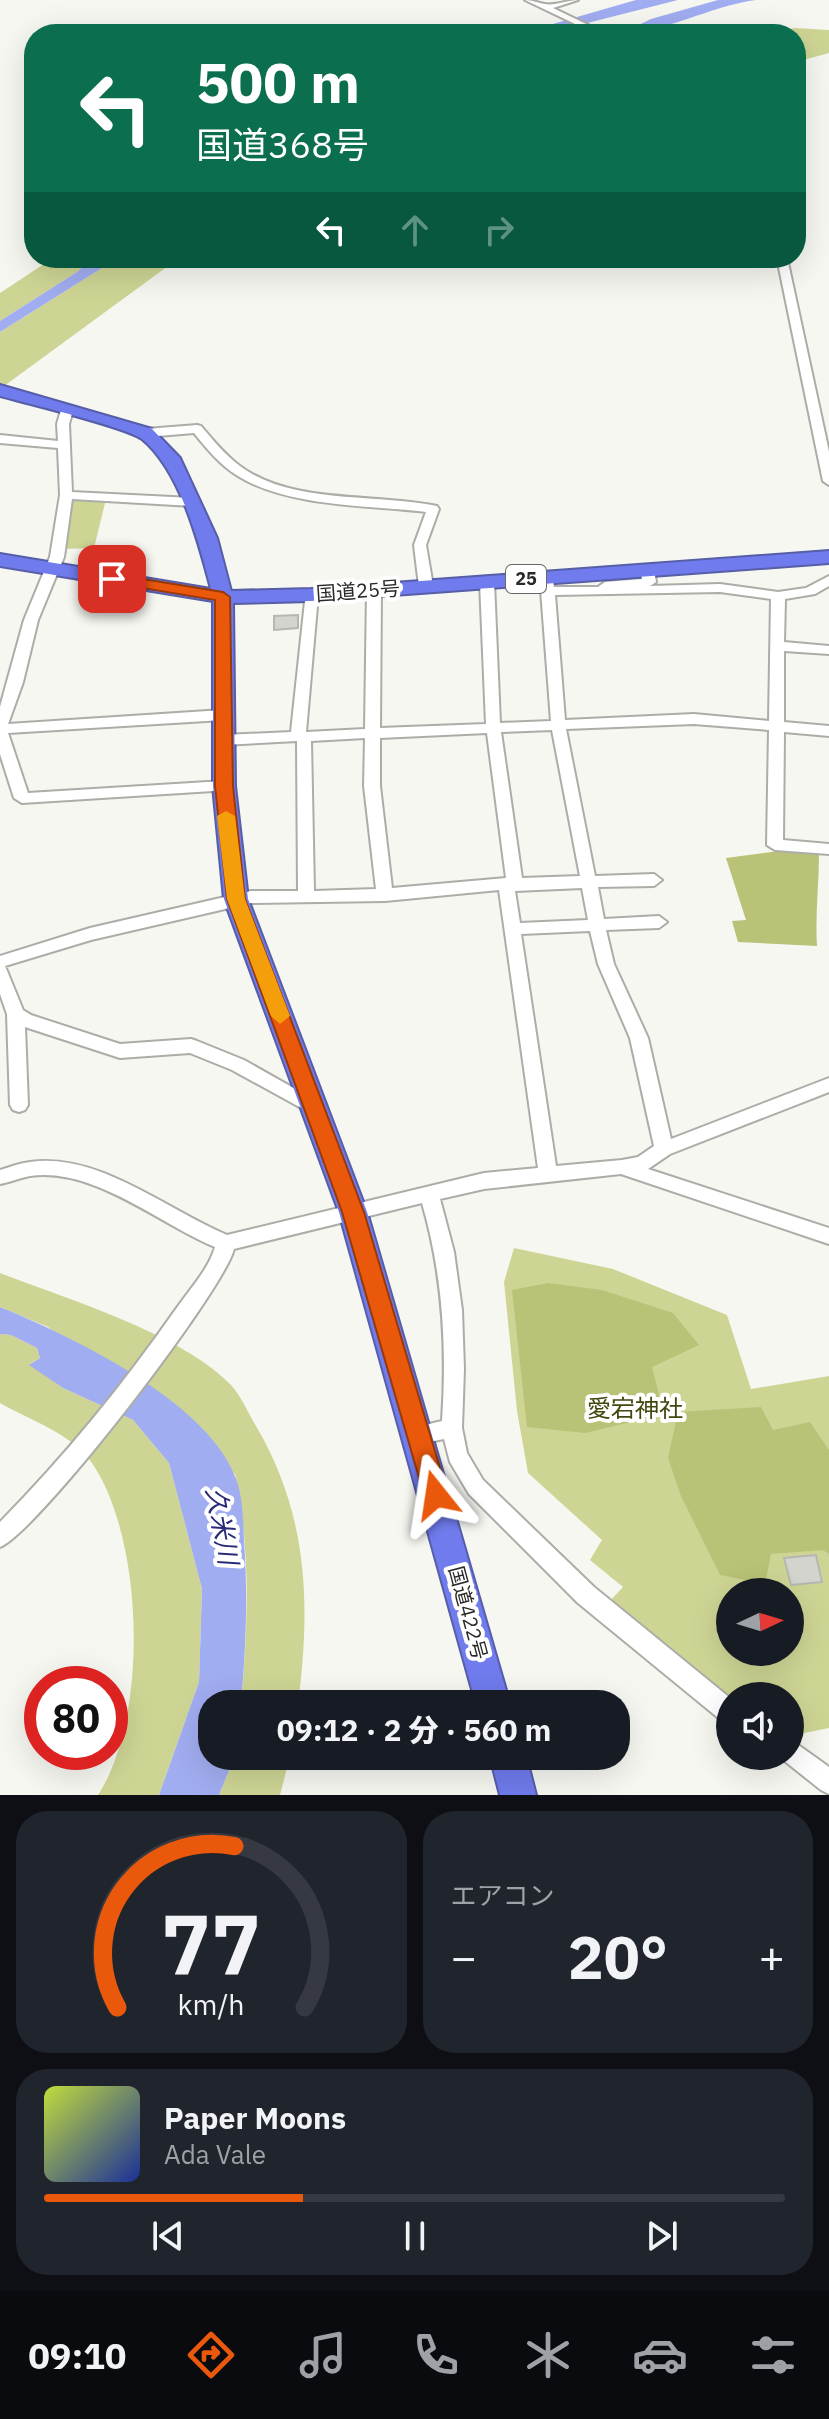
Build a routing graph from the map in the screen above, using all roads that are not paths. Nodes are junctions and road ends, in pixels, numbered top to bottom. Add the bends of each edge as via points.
1 (529, 0) edge
2 (574, 0) edge
3 (549, 8) junction
4 (582, 24) edge
5 (784, 268) edge
6 (0, 390) edge
7 (67, 410) junction
8 (146, 433) junction
9 (0, 439) edge
10 (64, 445) junction
11 (829, 481) edge
12 (66, 495) junction
13 (192, 502) junction
14 (829, 557) edge
15 (3, 563) edge
16 (53, 569) junction
17 (647, 570) junction
18 (829, 580) edge
19 (487, 582) junction
20 (548, 584) junction
21 (426, 586) junction
22 (374, 590) junction
23 (605, 591) junction
24 (311, 595) junction
25 (778, 596) junction
26 (223, 597) junction
27 (778, 646) junction
28 (829, 650) edge
29 (558, 724) junction
30 (493, 726) junction
31 (776, 726) junction
32 (223, 727) junction
33 (0, 729) edge
34 (829, 731) edge
35 (371, 732) junction
36 (301, 737) junction
37 (224, 786) junction
38 (829, 849) edge
39 (654, 880) dead end
40 (588, 882) junction
41 (511, 885) junction
42 (385, 895) junction
43 (306, 897) junction
44 (236, 899) junction
45 (659, 922) dead end
46 (597, 925) junction
47 (512, 929) junction
48 (0, 962) edge
49 (0, 971) edge
50 (16, 1014) junction
51 (829, 1085) edge
52 (19, 1105) dead end
53 (314, 1108) junction
54 (664, 1149) junction
55 (621, 1167) junction
56 (548, 1174) junction
57 (0, 1177) edge
58 (429, 1195) junction
59 (353, 1212) junction
60 (829, 1236) edge
61 (226, 1243) junction
62 (452, 1428) junction
63 (419, 1435) junction
64 (0, 1537) edge
65 (489, 1690) edge
66 (716, 1702) edge
67 (804, 1762) edge
68 (512, 1770) edge
69 (829, 1782) edge
70 (518, 1795) edge

1 - 3 street
2 - 3 street
3 - 4 street
5 - 11 street
6 - 7 highway
7 - 8 highway
7 - 10 street
8 - 13 highway via 171,458
8 - 21 street via 197,429 236,470 285,489 433,509 420,545
9 - 10 street
10 - 12 street
12 - 13 street
12 - 16 street
13 - 26 highway
14 - 17 highway, 国道25号 / 25
15 - 16 highway, 国道25号
16 - 26 highway, 国道25号
16 - 33 street via 31,620
17 - 20 highway, 国道25号 / 25
17 - 23 street via 649,582 605,586
18 - 25 street via 810,591
19 - 20 highway, 国道25号 / 25
19 - 21 highway, 国道25号 / 25
19 - 30 street
20 - 23 street
20 - 29 street
21 - 22 highway, 国道25号 / 25
22 - 24 highway, 国道25号 / 25
22 - 35 street
23 - 25 street via 720,588
24 - 26 highway, 国道25号 / 25
24 - 36 street
25 - 27 street
26 - 32 highway, 国道422号
27 - 28 street
27 - 31 street
29 - 30 street
29 - 31 street via 694,719
29 - 40 street
30 - 35 street
30 - 41 street
31 - 34 street
31 - 38 street via 775,845
32 - 33 street
32 - 36 street
32 - 37 highway, 国道422号
33 - 37 street via 22,798
35 - 36 street
35 - 42 street via 374,817
36 - 43 street
37 - 44 highway, 国道422号
39 - 40 street
40 - 41 street
40 - 46 street
41 - 42 street
41 - 47 street
42 - 43 street
43 - 44 street
44 - 48 street
44 - 53 highway, 国道422号
45 - 46 street
46 - 47 street
46 - 54 street via 606,964 639,1038
47 - 56 street
49 - 50 street
50 - 52 street
50 - 53 street via 112,1049 191,1046 238,1065
51 - 54 street
53 - 59 highway, 国道422号
54 - 55 street via 643,1163
55 - 56 street
55 - 60 street
56 - 58 street via 484,1181
57 - 61 street via 47,1167 88,1174
58 - 59 street
58 - 62 street via 449,1271 456,1346
59 - 61 street
59 - 63 highway, 国道422号
61 - 64 street via 222,1258 166,1343 92,1439
62 - 63 street
62 - 66 street via 457,1455 476,1487 586,1595
63 - 65 highway, 国道422号
67 - 69 street
68 - 70 highway

